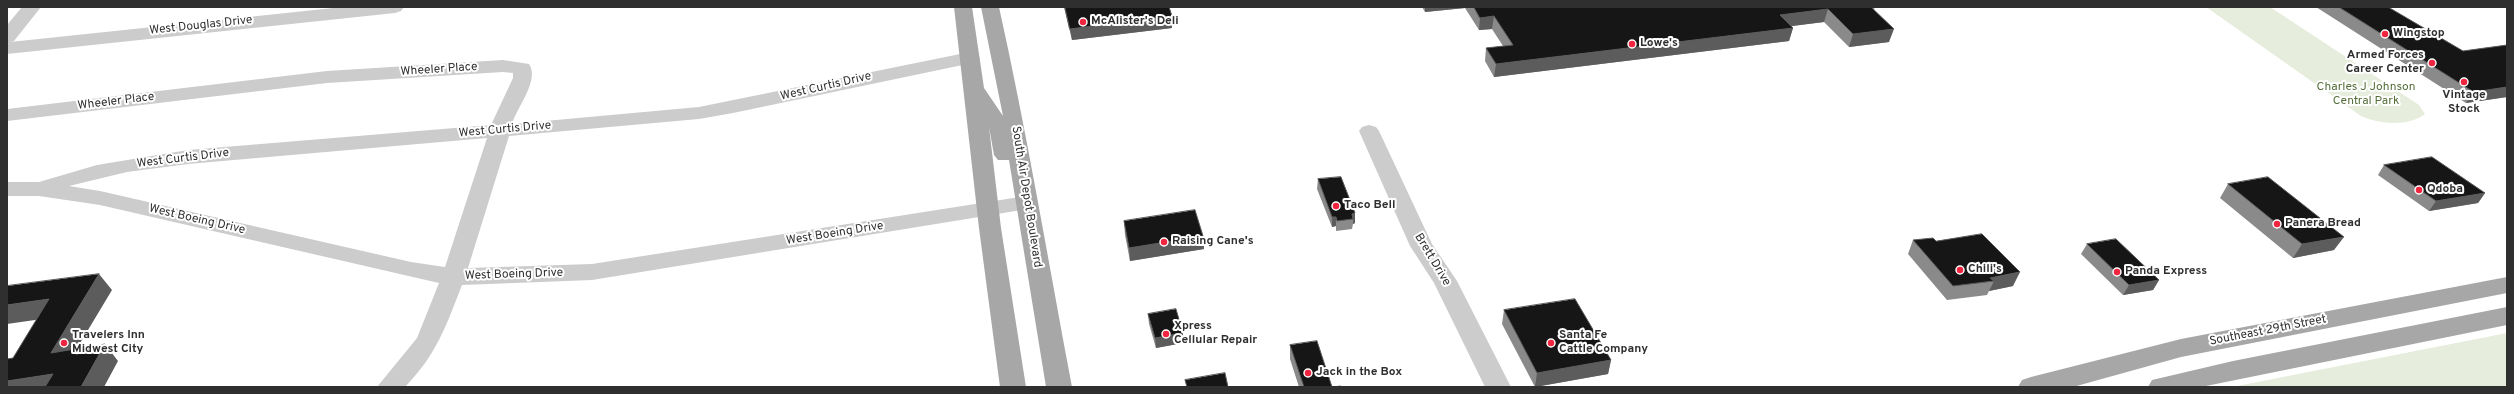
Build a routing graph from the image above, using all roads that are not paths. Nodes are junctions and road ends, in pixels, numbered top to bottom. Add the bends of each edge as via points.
1 (32, 7) edge
2 (396, 7) edge
3 (963, 7) edge
4 (990, 7) edge
5 (7, 37) edge
6 (7, 48) edge
7 (970, 58) junction
8 (974, 86) junction
9 (7, 115) edge
10 (500, 131) junction
11 (1369, 131) dead end
12 (7, 189) edge
13 (39, 189) junction
14 (1019, 204) junction
15 (989, 210) junction
16 (454, 277) junction
17 (2507, 285) edge
18 (2507, 316) edge
19 (390, 387) edge
20 (1013, 387) edge
21 (1058, 387) edge
22 (1498, 387) edge
23 (2031, 387) edge
24 (2161, 387) edge

1 - 5 street
2 - 6 street, West Douglas Drive
3 - 7 main road
4 - 14 main road, South Air Depot Boulevard via 1004,66
7 - 8 main road
7 - 10 street, West Curtis Drive via 918,67 749,105 699,113
8 - 14 main road via 1001,130
8 - 15 main road
9 - 10 street, Wheeler Place via 327,77 503,66 522,68 523,78
10 - 13 street, West Curtis Drive via 242,152 127,166 70,177
10 - 16 street, Wheeler Place
11 - 22 street, Brett Drive via 1421,246 1445,281
12 - 13 street, West Boeing Drive
13 - 16 street, West Boeing Drive via 100,198 403,269
14 - 15 street, West Boeing Drive
14 - 21 main road, South Air Depot Boulevard
15 - 16 street, West Boeing Drive via 592,272
15 - 20 main road
16 - 19 street, Wheeler Place via 428,341 414,363
17 - 23 main road, Southeast 29th Street via 2181,348
18 - 24 main road

